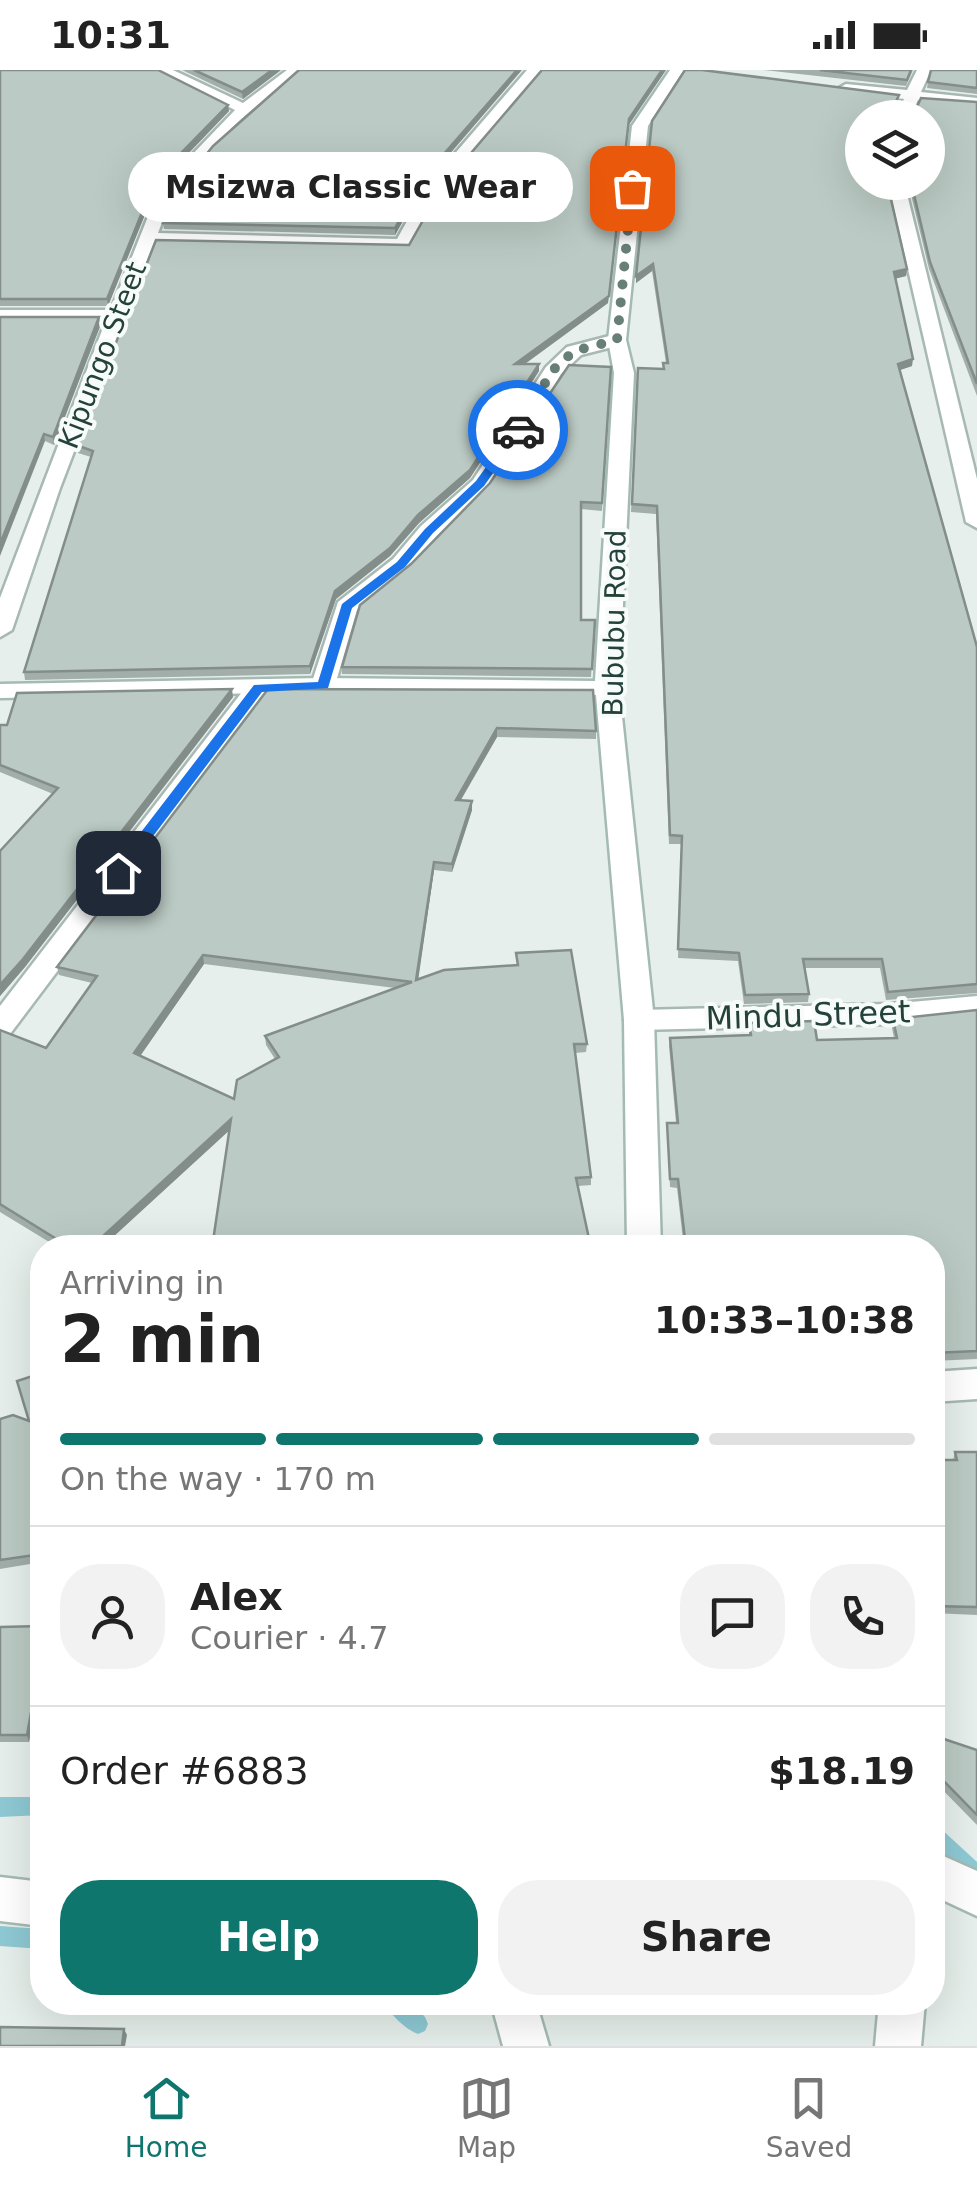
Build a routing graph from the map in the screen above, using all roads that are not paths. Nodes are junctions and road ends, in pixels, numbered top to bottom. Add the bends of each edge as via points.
1 (162, 70) edge
2 (296, 70) edge
3 (535, 70) edge
4 (676, 70) edge
5 (924, 70) edge
6 (834, 87) edge
7 (910, 96) junction
8 (909, 100) edge
9 (977, 102) edge
10 (244, 110) junction
11 (900, 200) edge
12 (147, 238) junction
13 (118, 315) junction
14 (0, 316) edge
15 (617, 340) junction
16 (977, 522) edge
17 (0, 630) edge
18 (323, 685) junction
19 (258, 688) junction
20 (608, 688) junction
21 (0, 692) edge
22 (977, 1006) edge
23 (639, 1020) junction
24 (0, 1027) edge
25 (644, 1235) edge
26 (977, 1384) edge
27 (945, 1386) edge
28 (945, 1878) edge
29 (977, 1894) edge
30 (0, 1899) edge
31 (30, 1903) edge
32 (901, 2015) edge
33 (898, 2046) edge

1 - 10 street
2 - 10 street, Kipungo Steet
3 - 12 street via 432,190 403,244
4 - 15 street, Bububu Road via 640,126
5 - 7 street
6 - 7 street
7 - 8 street
7 - 9 street
10 - 12 street, Kipungo Steet via 192,164
11 - 16 street
12 - 13 street, Kipungo Steet
13 - 14 street
13 - 17 street, Kipungo Steet
15 - 18 street via 574,351 552,371 480,484 401,564 346,606
15 - 20 street, Bububu Road via 624,373
18 - 19 street
18 - 20 street
19 - 21 street
19 - 24 street
20 - 23 street, Bububu Road
22 - 23 street, Mindu Street
23 - 25 street, Bububu Road
26 - 27 street
28 - 29 street
30 - 31 street
32 - 33 street

